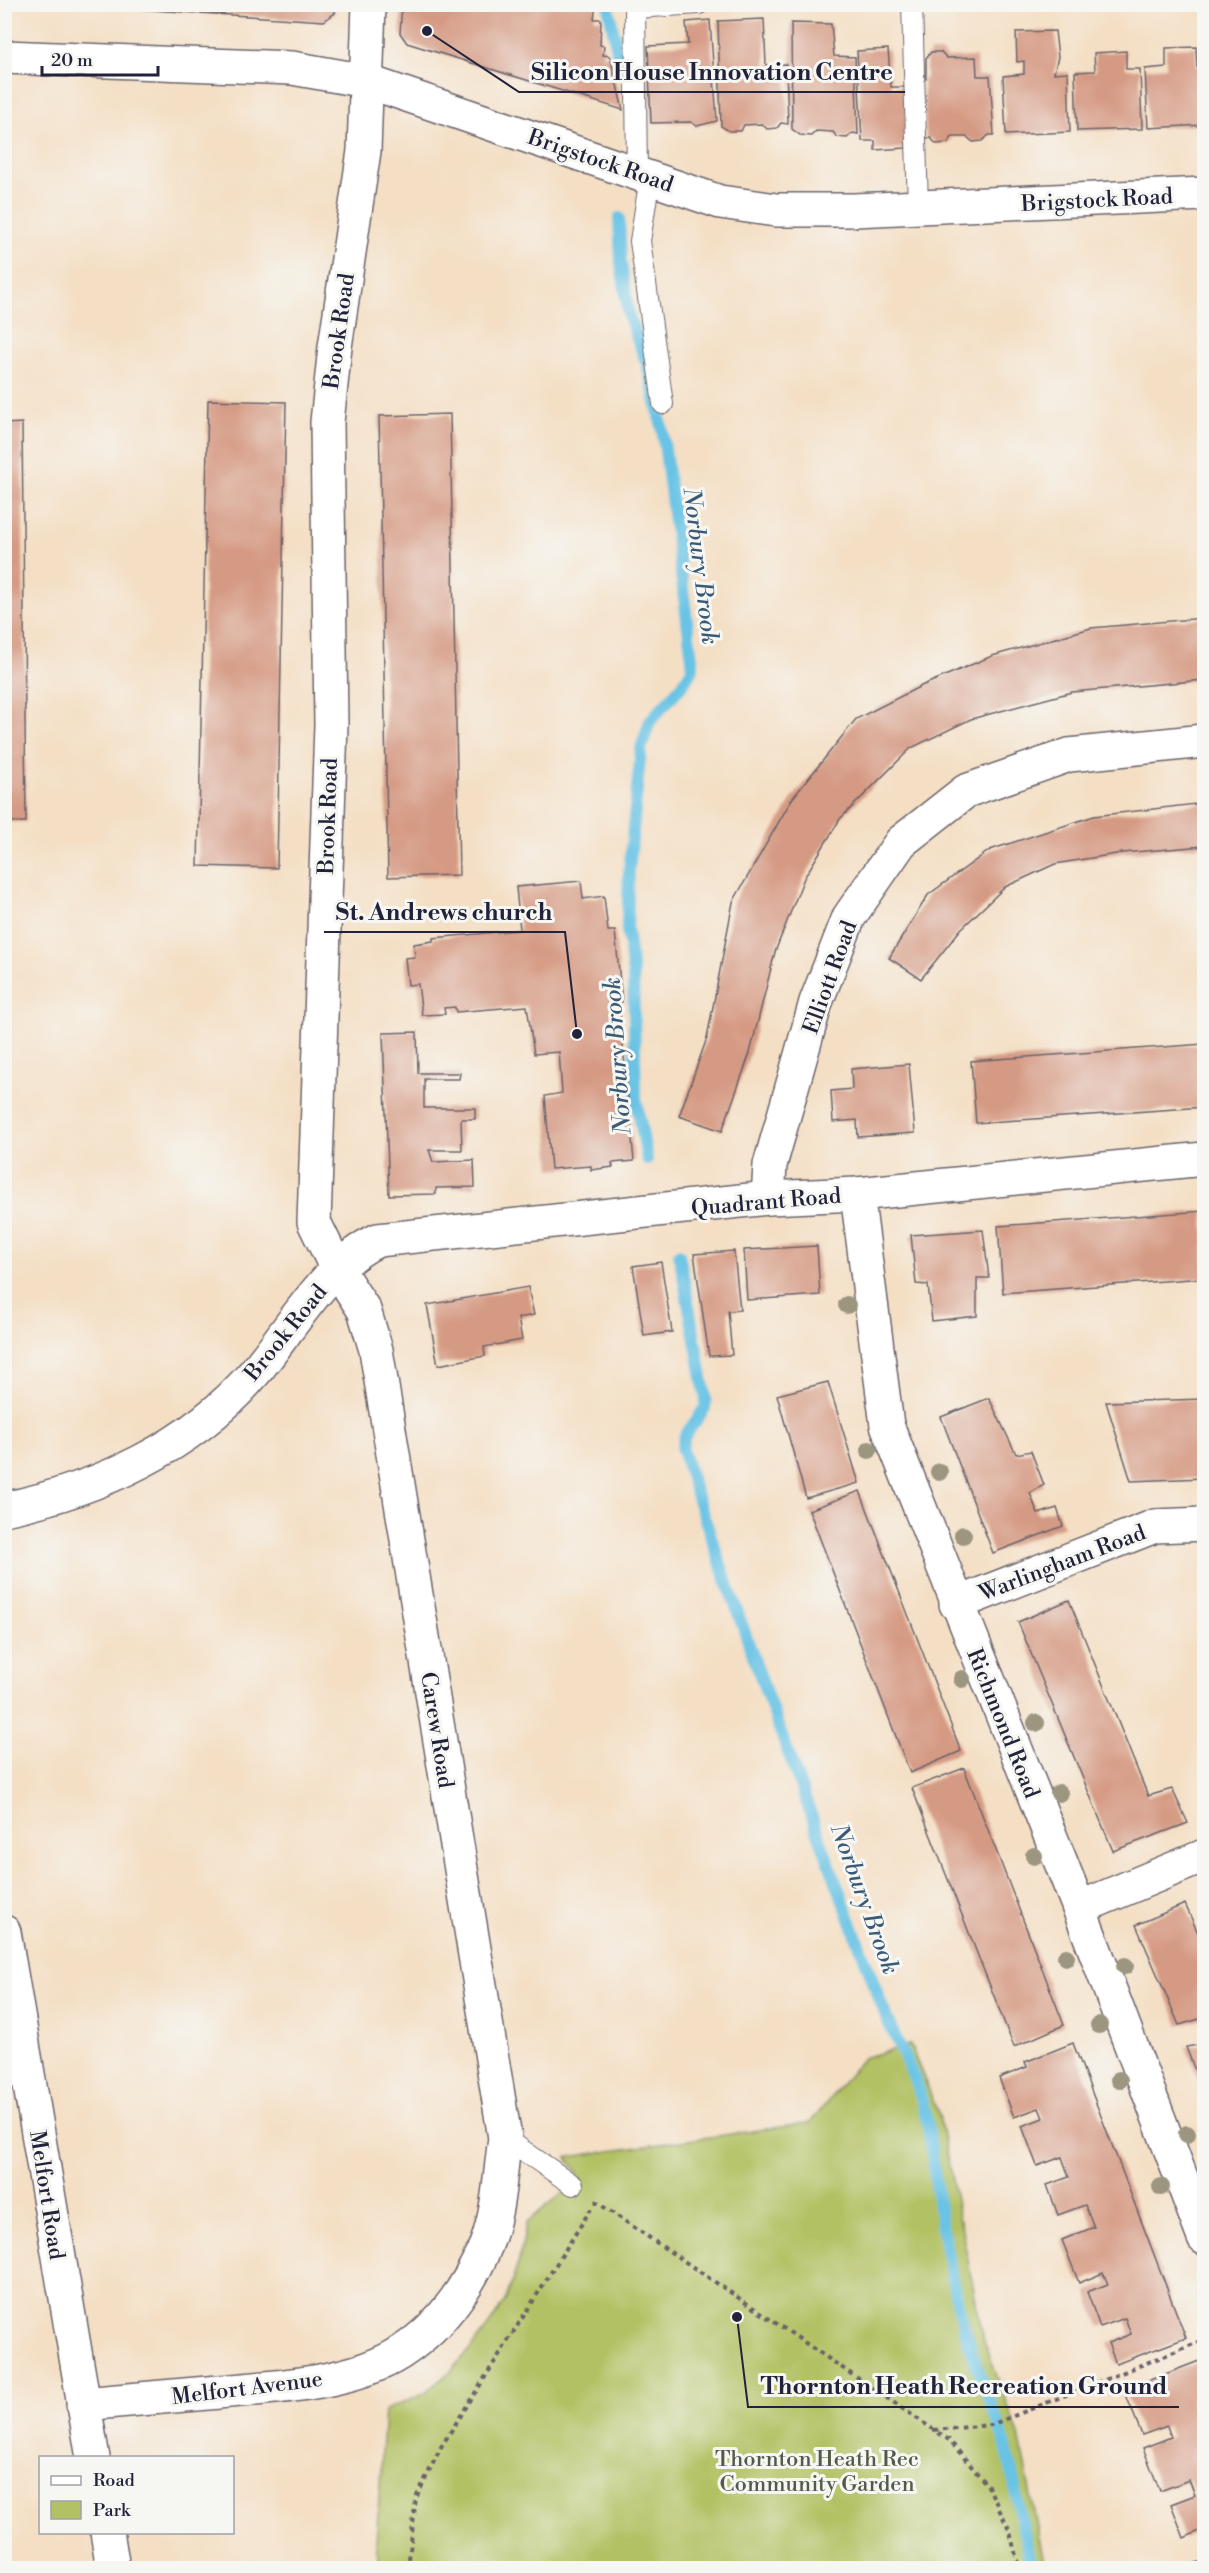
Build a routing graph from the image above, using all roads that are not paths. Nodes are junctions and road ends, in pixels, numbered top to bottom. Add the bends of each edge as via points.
1 (369, 4) edge
2 (699, 4) edge
3 (912, 4) edge
4 (4, 57) edge
5 (366, 81) junction
6 (644, 175) junction
7 (1204, 194) edge
8 (918, 207) junction
9 (663, 404) dead end
10 (1204, 741) edge
11 (1204, 1159) edge
12 (857, 1194) junction
13 (768, 1198) junction
14 (337, 1269) junction
15 (4, 1509) edge
16 (1204, 1524) edge
17 (956, 1604) junction
18 (1204, 1856) edge
19 (1079, 1908) junction
20 (4, 1932) edge
21 (505, 2138) junction
22 (573, 2185) dead end
23 (496, 2201) joint
24 (1204, 2238) edge
25 (83, 2404) junction
26 (93, 2456) edge
27 (106, 2534) edge
28 (113, 2568) edge

1 - 5 street, Brook Road
2 - 6 lane via 635,8
3 - 8 lane
4 - 5 street, Brigstock Road via 292,68
5 - 6 street, Brigstock Road
5 - 14 street, Brook Road via 364,151 327,422 331,725 314,1222
6 - 8 street, Brigstock Road via 720,202 776,210
6 - 9 lane via 640,241
7 - 8 street, Brigstock Road
10 - 13 street, Elliott Road via 1069,755 966,791 902,842 849,917 816,1002 770,1165
11 - 12 street, Quadrant Road
12 - 13 street, Quadrant Road
12 - 17 street, Richmond Road via 887,1425
13 - 14 street, Quadrant Road via 389,1237 363,1247
14 - 15 street, Brook Road via 253,1374 196,1428 122,1473
14 - 21 street, Carew Road via 363,1310 375,1350
16 - 17 street, Warlingham Road via 1155,1526
17 - 19 street, Richmond Road
18 - 19 street
19 - 24 street, Richmond Road
20 - 25 street, Melfort Road
21 - 22 lane
21 - 23 street, Carew Road
23 - 25 street, Melfort Avenue via 487,2243 467,2283 451,2308 399,2354 365,2369 295,2385
25 - 26 street, Melfort Road
27 - 28 street

